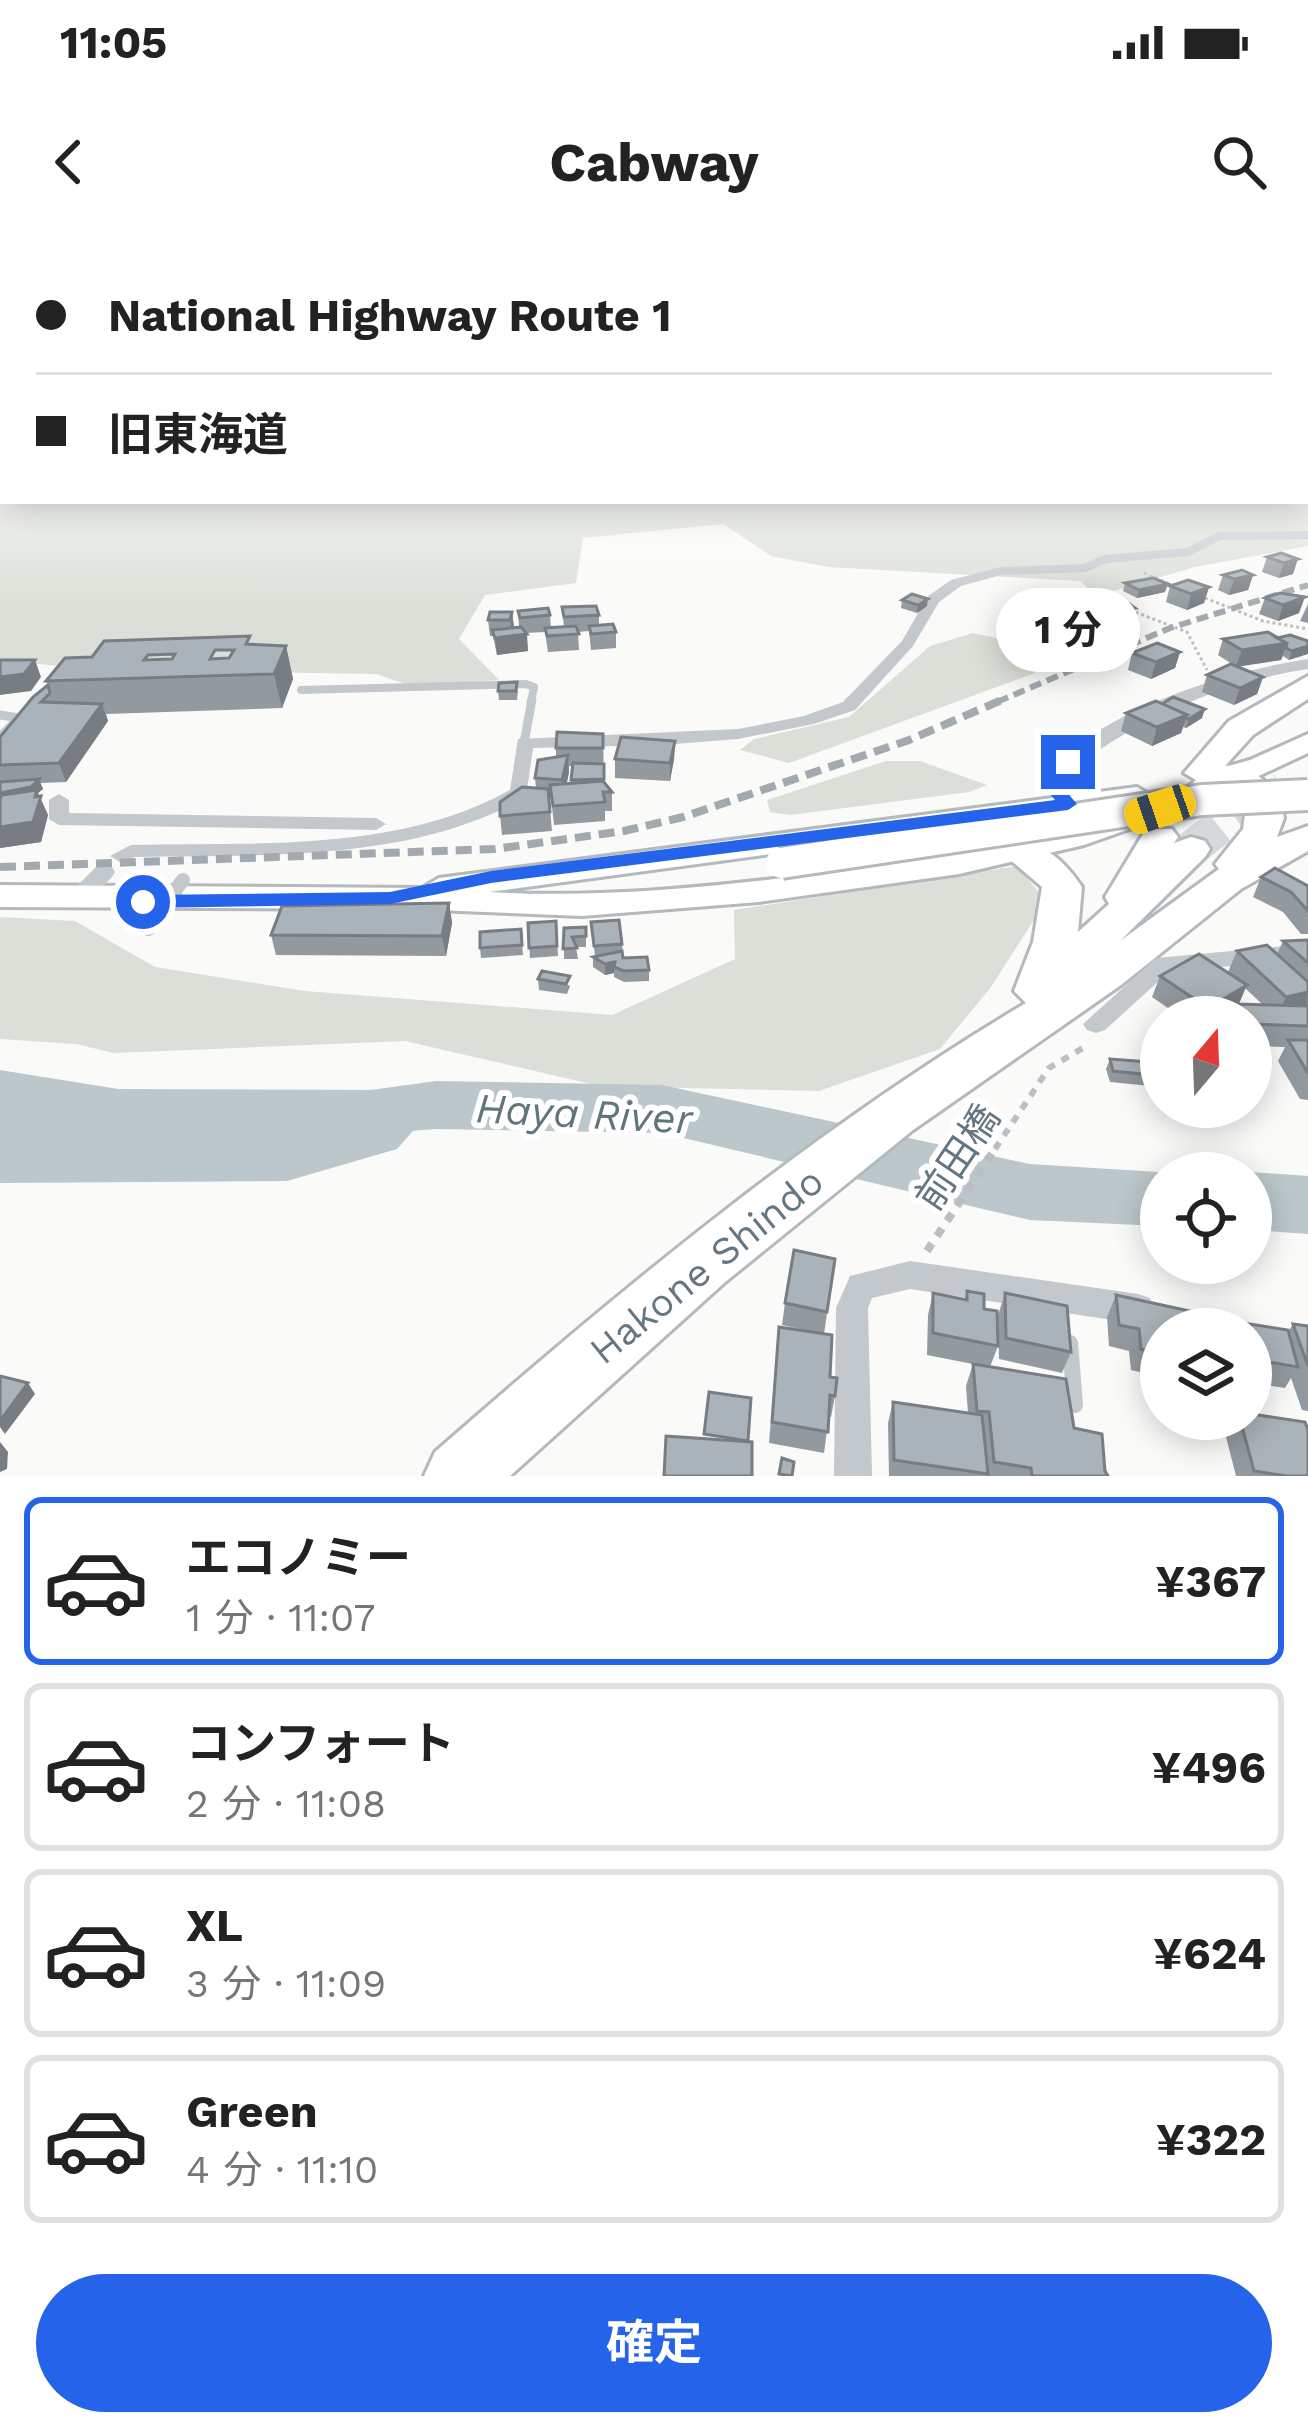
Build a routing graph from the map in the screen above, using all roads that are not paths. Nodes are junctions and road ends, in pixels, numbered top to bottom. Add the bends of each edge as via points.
1 (1308, 535) edge
2 (1308, 664) edge
3 (1308, 685) edge
4 (302, 690) dead end
5 (0, 715) edge
6 (0, 737) edge
7 (1308, 742) edge
8 (524, 743) junction
9 (1217, 774) junction
10 (1308, 796) edge
11 (50, 802) dead end
12 (1068, 804) junction
13 (1094, 832) junction
14 (405, 835) junction
15 (1308, 837) edge
16 (1175, 843) tunnel mouth
17 (1019, 850) junction
18 (183, 880) dead end
19 (0, 896) edge
20 (1202, 897) junction
21 (390, 898) junction
22 (76, 900) junction
23 (148, 927) dead end
24 (1308, 952) edge
25 (1035, 996) junction
26 (1096, 1024) road end
27 (963, 1065) junction
28 (1066, 1298) junction
29 (1140, 1309) edge
30 (1075, 1406) edge
31 (459, 1476) edge
32 (853, 1476) edge

1 - 8 street via 1217,536 1190,552 956,583 933,598 908,643 849,706 808,720 700,737
2 - 12 street via 1226,678 1139,714 1046,779
3 - 9 highway via 1241,728
4 - 8 lane via 526,684 534,687
5 - 6 lane via 19,718
7 - 9 highway
8 - 14 street via 519,794 496,811
9 - 12 highway
9 - 13 highway via 1192,797
9 - 20 highway via 1257,794 1265,829
10 - 21 highway, bridge via 1202,800 781,863
11 - 14 street via 59,819 377,824
12 - 13 street
12 - 21 highway via 512,874
13 - 17 highway
14 - 22 street via 131,850
15 - 20 highway
16 - 25 highway via 1110,929
17 - 21 highway via 700,899 556,906
17 - 25 highway via 1062,887 1055,942
18 - 23 street, bridge
19 - 22 highway
20 - 27 highway via 1105,974
21 - 22 highway
24 - 26 street via 1163,964
25 - 27 highway
27 - 31 highway, Hakone Shindo via 727,1242
28 - 29 street
28 - 30 lane
28 - 32 street via 910,1275 861,1286 852,1308

